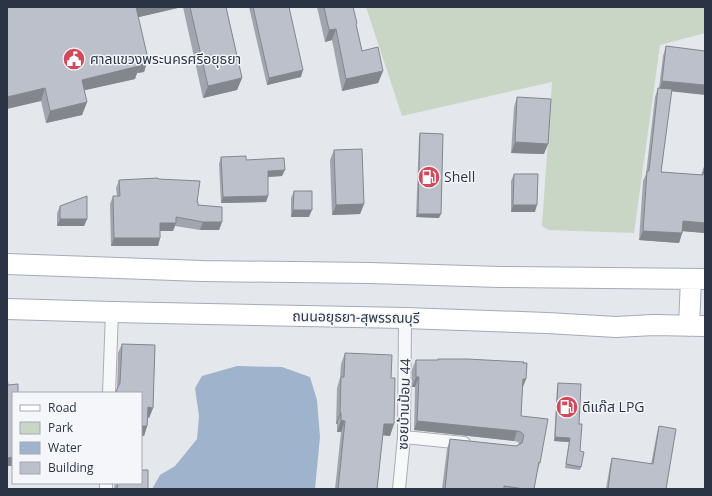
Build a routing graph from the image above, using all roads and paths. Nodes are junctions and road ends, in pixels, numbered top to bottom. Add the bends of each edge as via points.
1 (7, 264) edge
2 (698, 279) edge
3 (7, 309) edge
4 (112, 312) junction
5 (405, 318) junction
6 (697, 326) edge
7 (109, 392) edge
8 (404, 437) junction
9 (474, 444) edge
10 (399, 489) edge

1 - 2 main road via 202,271
2 - 6 main road
3 - 4 main road, ถนนอยุธยา-สุพรรณบุรี
4 - 5 main road, ถนนอยุธยา-สุพรรณบุรี
4 - 7 street
5 - 6 main road, ถนนอยุธยา-สุพรรณบุรี via 616,327
5 - 8 street, ซอยบ้านป้อม 44
8 - 9 street
8 - 10 street, ซอยบ้านป้อม 44

